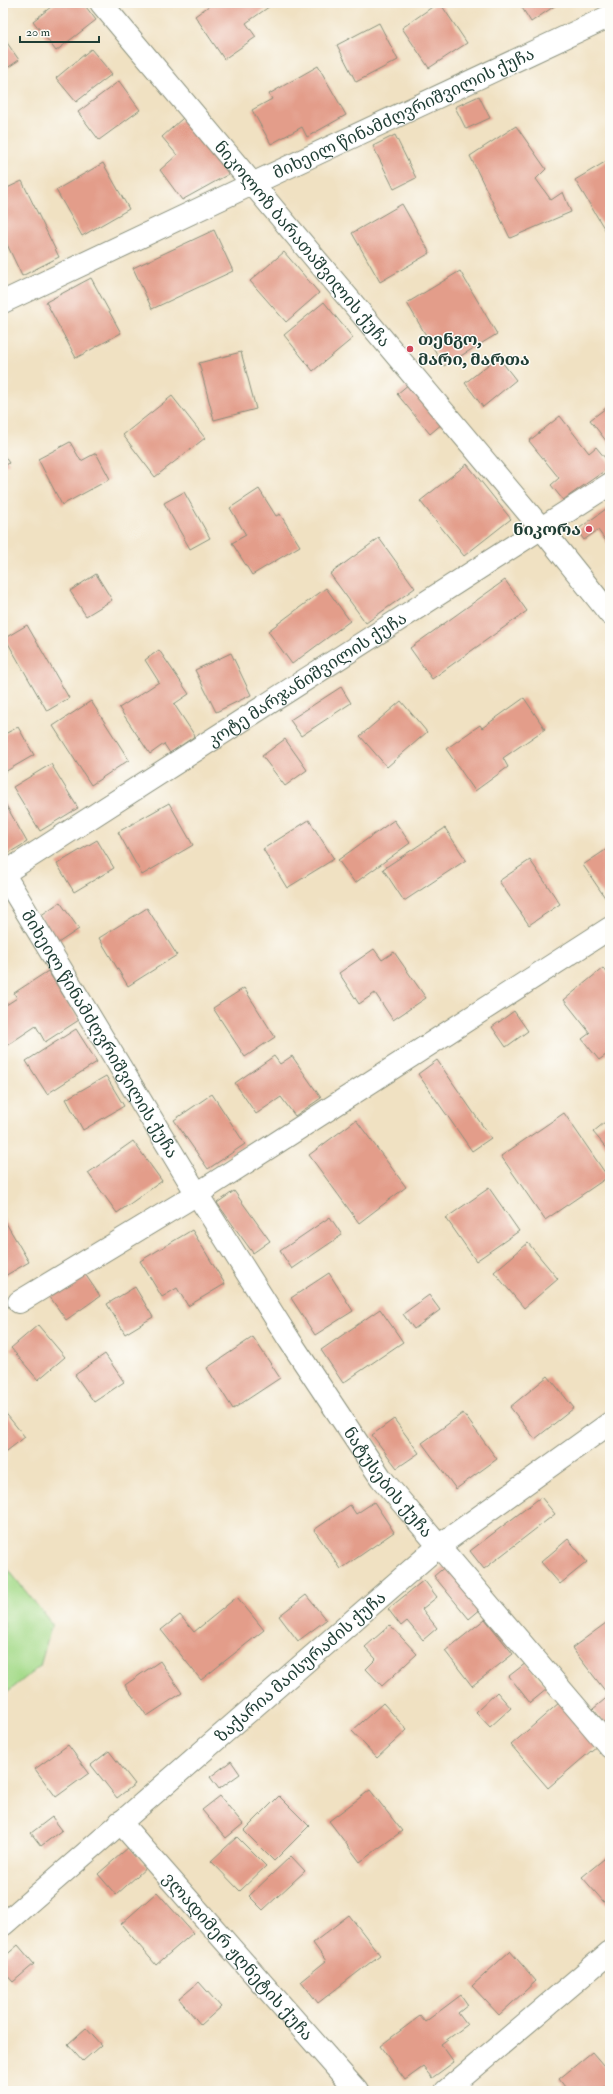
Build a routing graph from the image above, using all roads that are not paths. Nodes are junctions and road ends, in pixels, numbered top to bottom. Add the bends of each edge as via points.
1 (102, 3) edge
2 (610, 16) edge
3 (252, 184) junction
4 (3, 302) edge
5 (610, 484) edge
6 (541, 528) junction
7 (610, 614) edge
8 (3, 873) edge
9 (610, 928) edge
10 (197, 1194) junction
11 (19, 1302) dead end
12 (610, 1423) edge
13 (440, 1546) junction
14 (610, 1747) edge
15 (120, 1822) junction
16 (3, 1926) edge
17 (610, 1952) edge
18 (357, 2091) edge
19 (446, 2091) edge

1 - 3 street, ნიკოლოზ ბარათაშვილის ქუჩა
2 - 3 street, მიხეილ წინამძღვრიშვილის ქუჩა
3 - 4 street, მიხეილ წინამძღვრიშვილის ქუჩა
3 - 6 street, ნიკოლოზ ბარათაშვილის ქუჩა
5 - 6 street, კოტე მარჯანიშვილის ქუჩა
6 - 7 street, ნიკოლოზ ბარათაშვილის ქუჩა
6 - 8 street, კოტე მარჯანიშვილის ქუჩა
8 - 10 street, მიხეილ წინამძღვრიშვილის ქუჩა
9 - 10 street
10 - 11 street
10 - 13 street, ნატუსების ქუჩა via 381,1478
12 - 13 street, ზაქარია მაისურაძის ქუჩა
13 - 14 street, ნატუსების ქუჩა
13 - 15 street, ზაქარია მაისურაძის ქუჩა
15 - 16 street, ზაქარია მაისურაძის ქუჩა
15 - 18 street, ვლადიმერ ჟღნეტის ქუჩა
17 - 19 street

